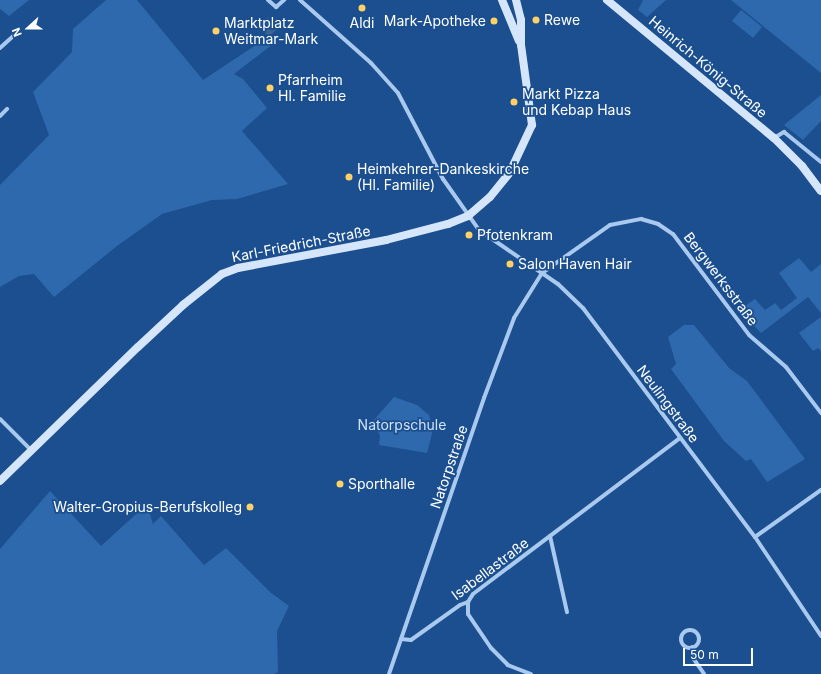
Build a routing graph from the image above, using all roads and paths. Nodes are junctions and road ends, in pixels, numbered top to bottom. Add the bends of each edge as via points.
1 (268, 0) edge
2 (284, 0) edge
3 (300, 0) edge
4 (502, 0) edge
5 (516, 0) edge
6 (607, 0) edge
7 (19, 31) dead end
8 (521, 45) junction
9 (0, 48) edge
10 (7, 109) dead end
11 (0, 116) edge
12 (774, 138) junction
13 (821, 162) edge
14 (821, 191) edge
15 (468, 216) junction
16 (542, 273) junction
17 (821, 413) edge
18 (0, 419) edge
19 (680, 438) junction
20 (32, 452) junction
21 (0, 481) edge
22 (821, 490) edge
23 (550, 536) junction
24 (754, 538) junction
25 (468, 602) junction
26 (567, 612) dead end
27 (821, 636) edge
28 (401, 639) junction
29 (692, 647) junction
30 (389, 674) edge
31 (531, 674) edge
32 (704, 674) edge

1 - 2 street via 276,7
3 - 15 street, Neulingstraße via 372,63 398,93 431,159
4 - 8 street, Karl-Friedrich-Straße
5 - 8 street, Karl-Friedrich-Straße
6 - 12 street, Heinrich-König-Straße
7 - 9 street
8 - 15 street, Karl-Friedrich-Straße via 532,116 531,129 504,181 490,198
10 - 11 street
12 - 13 street via 784,132
12 - 14 street, Heinrich-König-Straße via 802,166
15 - 16 street, Neulingstraße via 479,230
15 - 20 street, Karl-Friedrich-Straße via 448,224 386,240 238,268 222,274 183,305 138,347
16 - 17 street, Bergwerksstraße via 614,223 638,218 658,224 675,236 749,335 786,367
16 - 19 street, Neulingstraße via 570,294 583,308
16 - 28 street, Natorpstraße via 526,295 508,334
18 - 20 street
19 - 23 street, Isabellastraße
19 - 24 street, Neulingstraße
20 - 21 street, Karl-Friedrich-Straße
22 - 24 street
23 - 25 street, Isabellastraße via 473,594
23 - 26 street, Isabellastraße
24 - 27 street, Neulingstraße
25 - 28 street, Isabellastraße via 411,640
25 - 31 street via 470,619 495,653 508,665
28 - 30 street, Natorpstraße
29 - 29 street via 698,643 698,635 689,630 683,634 682,642
29 - 32 street via 693,658

